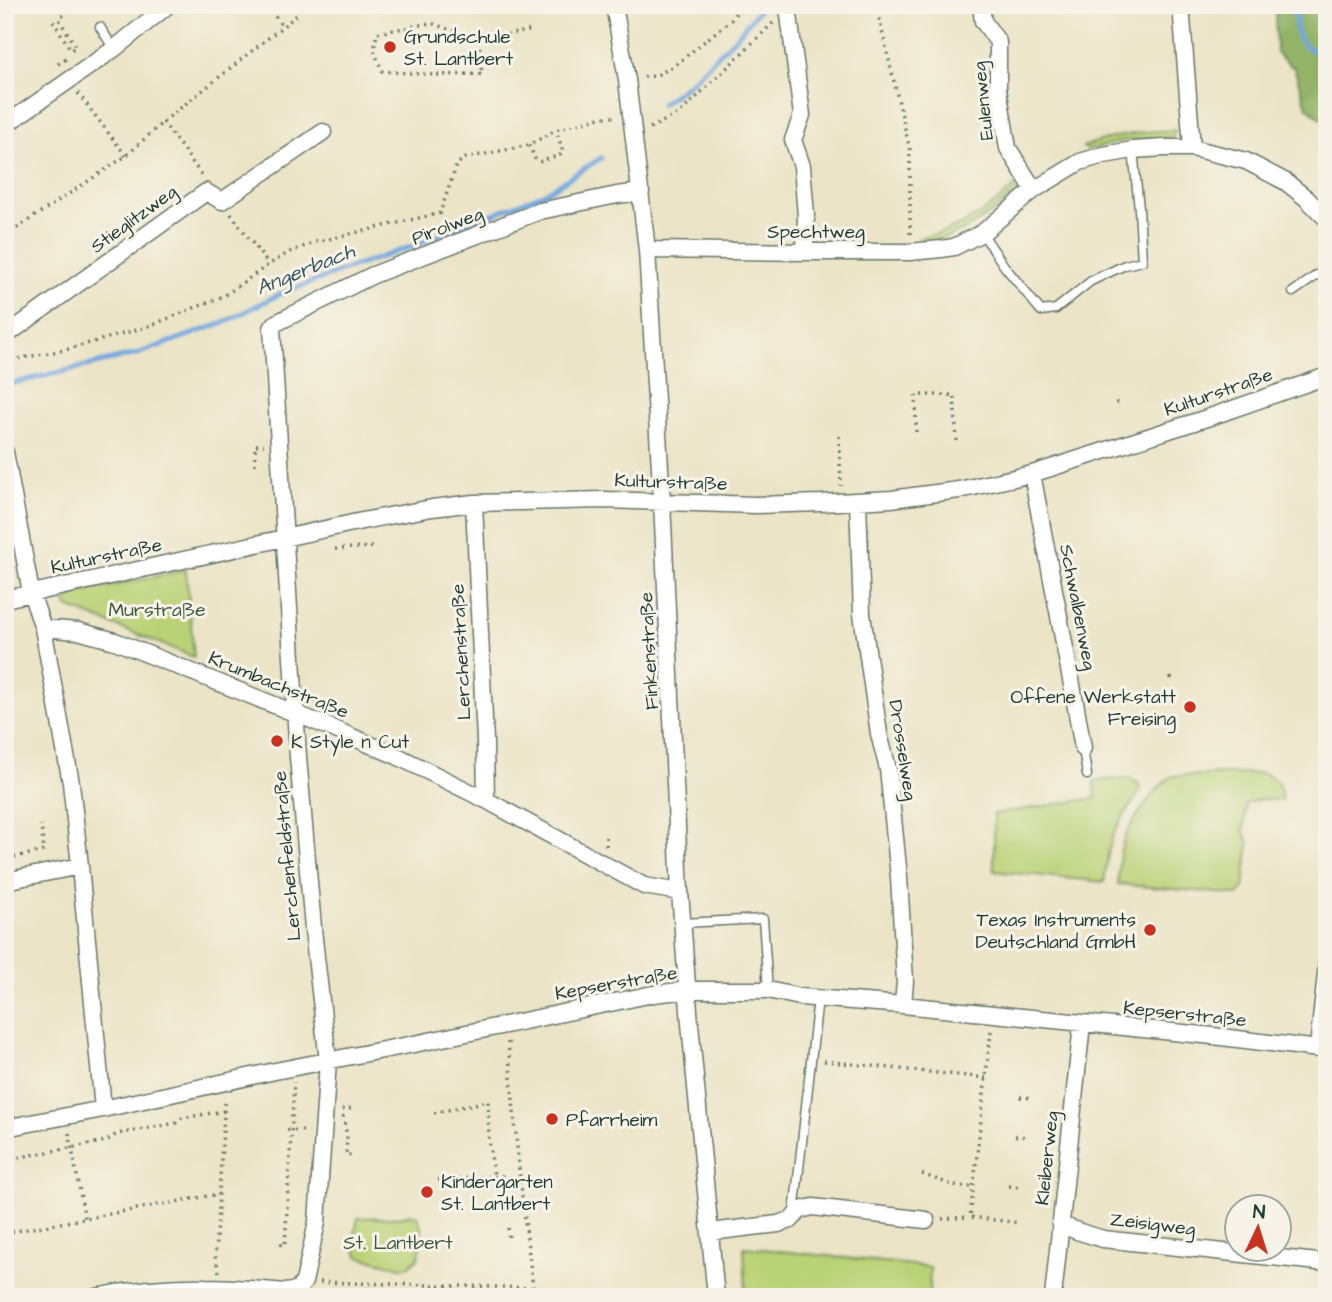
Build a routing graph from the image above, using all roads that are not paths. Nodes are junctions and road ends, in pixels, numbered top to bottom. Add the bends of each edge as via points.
1 (168, 5) edge
2 (614, 5) edge
3 (981, 5) edge
4 (1181, 5) edge
5 (788, 8) road end
6 (100, 27) dead end
7 (114, 49) junction
8 (5, 125) edge
9 (323, 132) dead end
10 (1192, 148) junction
11 (1133, 150) junction
12 (1034, 190) junction
13 (641, 192) junction
14 (1327, 219) edge
15 (982, 233) junction
16 (647, 250) junction
17 (804, 253) junction
18 (1327, 268) edge
19 (1293, 292) dead end
20 (276, 323) joint
21 (5, 336) edge
22 (1327, 376) edge
23 (5, 452) edge
24 (1032, 474) junction
25 (662, 501) junction
26 (858, 501) junction
27 (474, 503) junction
28 (286, 537) junction
29 (31, 593) junction
30 (5, 599) edge
31 (43, 628) junction
32 (295, 713) junction
33 (1083, 748) joint
34 (1087, 775) dead end
35 (486, 800) junction
36 (80, 866) junction
37 (5, 881) edge
38 (680, 892) junction
39 (682, 923) junction
40 (1327, 927) edge
41 (688, 990) junction
42 (768, 990) junction
43 (818, 998) junction
44 (903, 1005) junction
45 (1322, 1020) edge
46 (1082, 1024) junction
47 (1320, 1049) edge
48 (328, 1062) junction
49 (103, 1109) junction
50 (5, 1128) edge
51 (794, 1217) junction
52 (926, 1220) road end
53 (1060, 1224) junction
54 (710, 1232) junction
55 (1327, 1263) edge
56 (96, 1297) edge
57 (716, 1297) edge
58 (1053, 1297) edge

1 - 7 street
2 - 13 street, Finkenstraße
3 - 12 street, Eulenweg via 983,21 998,42 998,89 1008,148
4 - 10 street
5 - 17 street via 802,115 793,140 802,166
6 - 7 lane
7 - 8 street
9 - 21 street, Stieglitzweg via 222,201 206,192
10 - 11 street, Spechtweg
10 - 14 street, Spechtweg via 1246,160 1266,170 1286,181
11 - 12 street, Spechtweg via 1080,162
11 - 15 lane via 1142,261 1091,281 1056,309 1041,311
12 - 15 street, Spechtweg
13 - 16 street, Finkenstraße
13 - 20 street, Pirolweg via 540,211 373,275
15 - 17 street, Spechtweg via 954,247 928,251
16 - 17 street, Spechtweg
16 - 25 street, Finkenstraße
18 - 19 lane
20 - 28 street, Lerchenfeldstraße via 272,328
22 - 24 street, Kulturstraße
23 - 29 street
24 - 26 street, Kulturstraße via 960,490
24 - 33 street, Schwalbenweg
25 - 26 street, Kulturstraße via 756,505
25 - 27 street, Kulturstraße
25 - 38 street, Finkenstraße
26 - 44 street, Drosselweg via 862,614 888,769 899,877
27 - 28 street, Kulturstraße
27 - 35 street, Lerchenstraße
28 - 29 street, Kulturstraße
28 - 32 street, Lerchenfeldstraße
29 - 30 street, Kulturstraße
29 - 31 street
31 - 32 street, Krumbachstraße via 115,641
31 - 36 street via 71,783
32 - 35 street, Krumbachstraße
32 - 48 street, Lerchenfeldstraße
33 - 34 lane
35 - 38 street, Krumbachstraße via 644,886
36 - 37 street
36 - 49 street
38 - 39 street, Finkenstraße
39 - 41 street, Finkenstraße
39 - 42 lane via 763,919
40 - 45 lane
41 - 42 street, Kepserstraße
41 - 48 street, Kepserstraße
41 - 54 street, Finkenstraße
42 - 43 street, Kepserstraße
43 - 44 street, Kepserstraße
43 - 51 lane
44 - 46 street, Kepserstraße
45 - 47 lane
46 - 47 street, Kepserstraße
46 - 53 street, Kleiberweg
48 - 49 street, Kepserstraße
48 - 56 street, Lerchenfeldstraße via 317,1222 304,1282 298,1289 157,1288
49 - 50 street, Kepserstraße
51 - 52 street via 813,1207
51 - 54 street via 778,1224
53 - 55 street, Zeisigweg via 1103,1239
53 - 58 street, Kleiberweg
54 - 57 street, Finkenstraße

